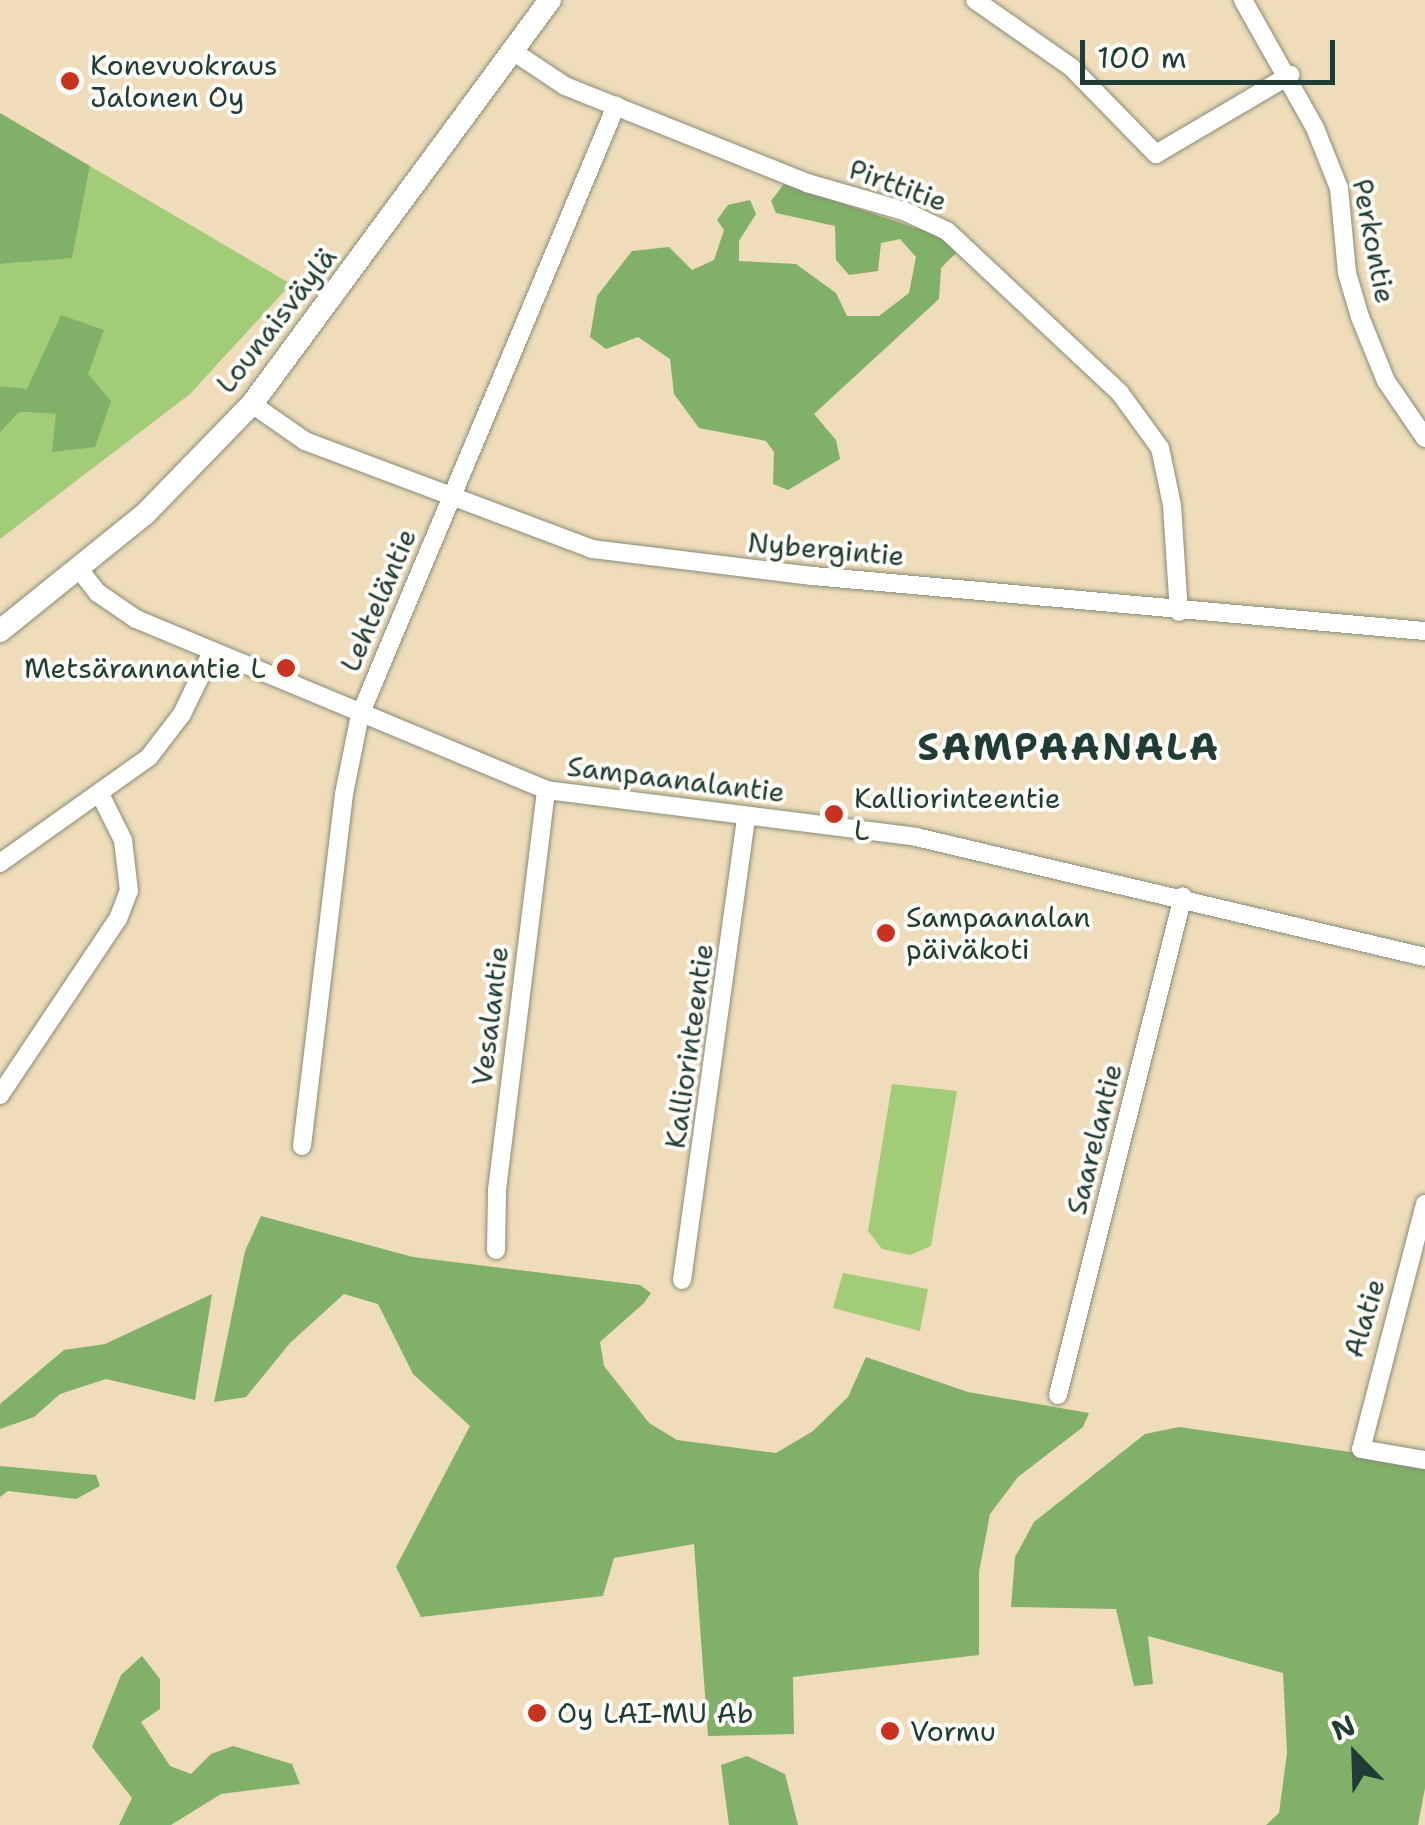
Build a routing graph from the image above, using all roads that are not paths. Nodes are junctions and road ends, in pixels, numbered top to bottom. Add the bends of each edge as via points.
1 (550, 0) edge
2 (975, 0) edge
3 (1243, 0) edge
4 (511, 50) junction
5 (1290, 75) junction
6 (616, 106) junction
7 (252, 404) junction
8 (1425, 438) edge
9 (453, 495) junction
10 (80, 569) junction
11 (1180, 612) junction
12 (1425, 630) edge
13 (0, 632) edge
14 (212, 652) junction
15 (360, 714) junction
16 (546, 790) junction
17 (100, 794) junction
18 (746, 818) junction
19 (0, 862) edge
20 (1184, 896) junction
21 (1425, 957) edge
22 (0, 1095) edge
23 (302, 1146) dead end
24 (1425, 1204) edge
25 (496, 1250) dead end
26 (682, 1280) dead end
27 (1058, 1394) dead end
28 (1425, 1460) edge

1 - 4 street, Lounaisväylä
2 - 5 street via 1071,67 1156,154
3 - 5 street, Perkontie
4 - 6 street, Pirttitie via 565,86
4 - 7 street, Lounaisväylä
5 - 8 street, Perkontie via 1339,188 1347,273 1360,317 1386,381
6 - 9 street, Lehteläntie
6 - 11 street, Pirttitie via 947,231 1053,326 1120,392 1160,448 1172,504
7 - 9 street, Nybergintie via 305,441
7 - 10 street, Lounaisväylä
9 - 11 street, Nybergintie via 592,549 639,558
9 - 15 street, Lehteläntie
10 - 13 street, Lounaisväylä
10 - 14 street, Sampaanalantie via 98,594 136,619
11 - 12 street, Nybergintie
14 - 15 street, Sampaanalantie
14 - 17 street via 182,714 149,757
15 - 16 street, Sampaanalantie
15 - 23 street, Lehteläntie
16 - 18 street, Sampaanalantie
16 - 25 street, Vesalantie via 496,1190
17 - 19 street
17 - 22 street via 123,840 129,891 118,920
18 - 20 street, Sampaanalantie via 916,837
18 - 26 street, Kalliorinteentie
20 - 21 street, Sampaanalantie
20 - 27 street, Saarelantie
24 - 28 street, Alatie via 1361,1449

